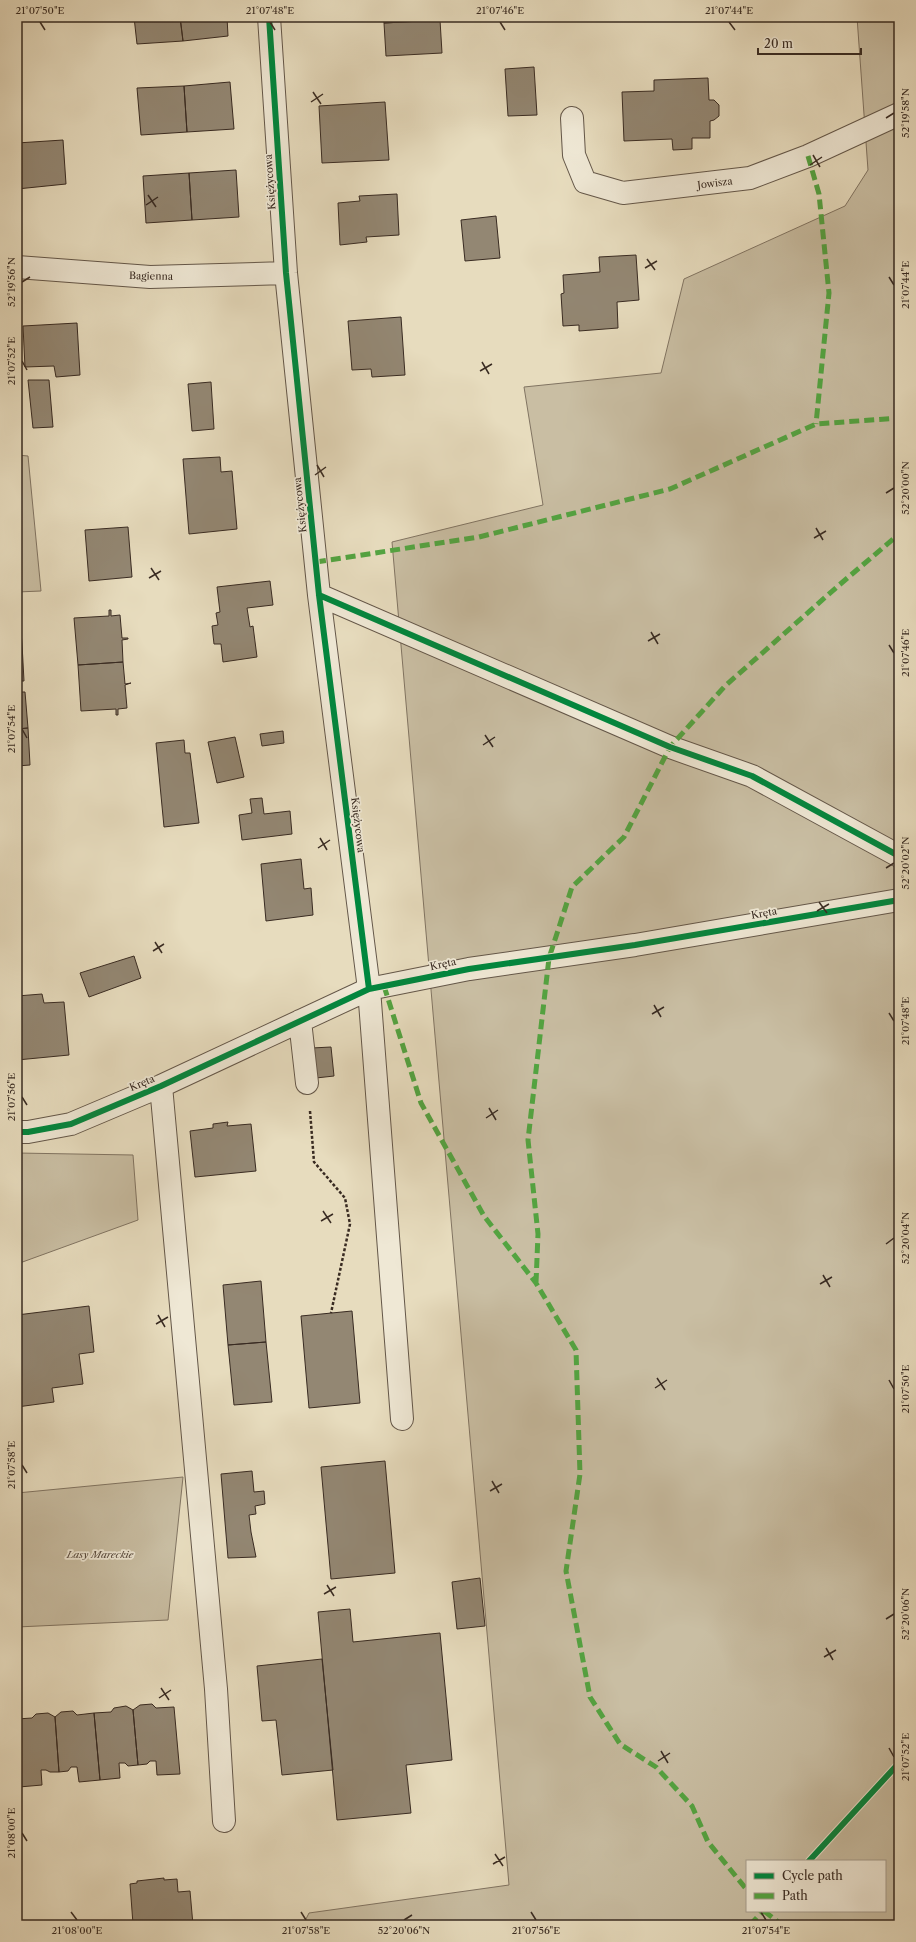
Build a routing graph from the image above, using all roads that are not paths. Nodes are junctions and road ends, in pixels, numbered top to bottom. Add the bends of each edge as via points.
1 (269, 17) edge
2 (899, 114) edge
3 (572, 118) dead end
4 (17, 267) edge
5 (286, 272) junction
6 (319, 595) junction
7 (899, 856) edge
8 (899, 900) edge
9 (369, 990) junction
10 (300, 1021) junction
11 (307, 1083) road end
12 (161, 1086) junction
13 (17, 1132) edge
14 (402, 1419) dead end
15 (224, 1821) dead end

1 - 5 street, Księżycowa
2 - 3 street, Jowisza via 808,156 750,178 623,193 585,182 574,155
4 - 5 street, Bagienna via 150,277
5 - 6 street, Księżycowa
6 - 7 street via 670,747 752,776
6 - 9 street, Księżycowa
8 - 9 street, Kręta via 636,945 469,969
9 - 10 street, Kręta
9 - 14 street, Księżycowa
10 - 11 street
10 - 12 street, Kręta
12 - 13 street, Kręta via 71,1124
12 - 15 street via 216,1688

